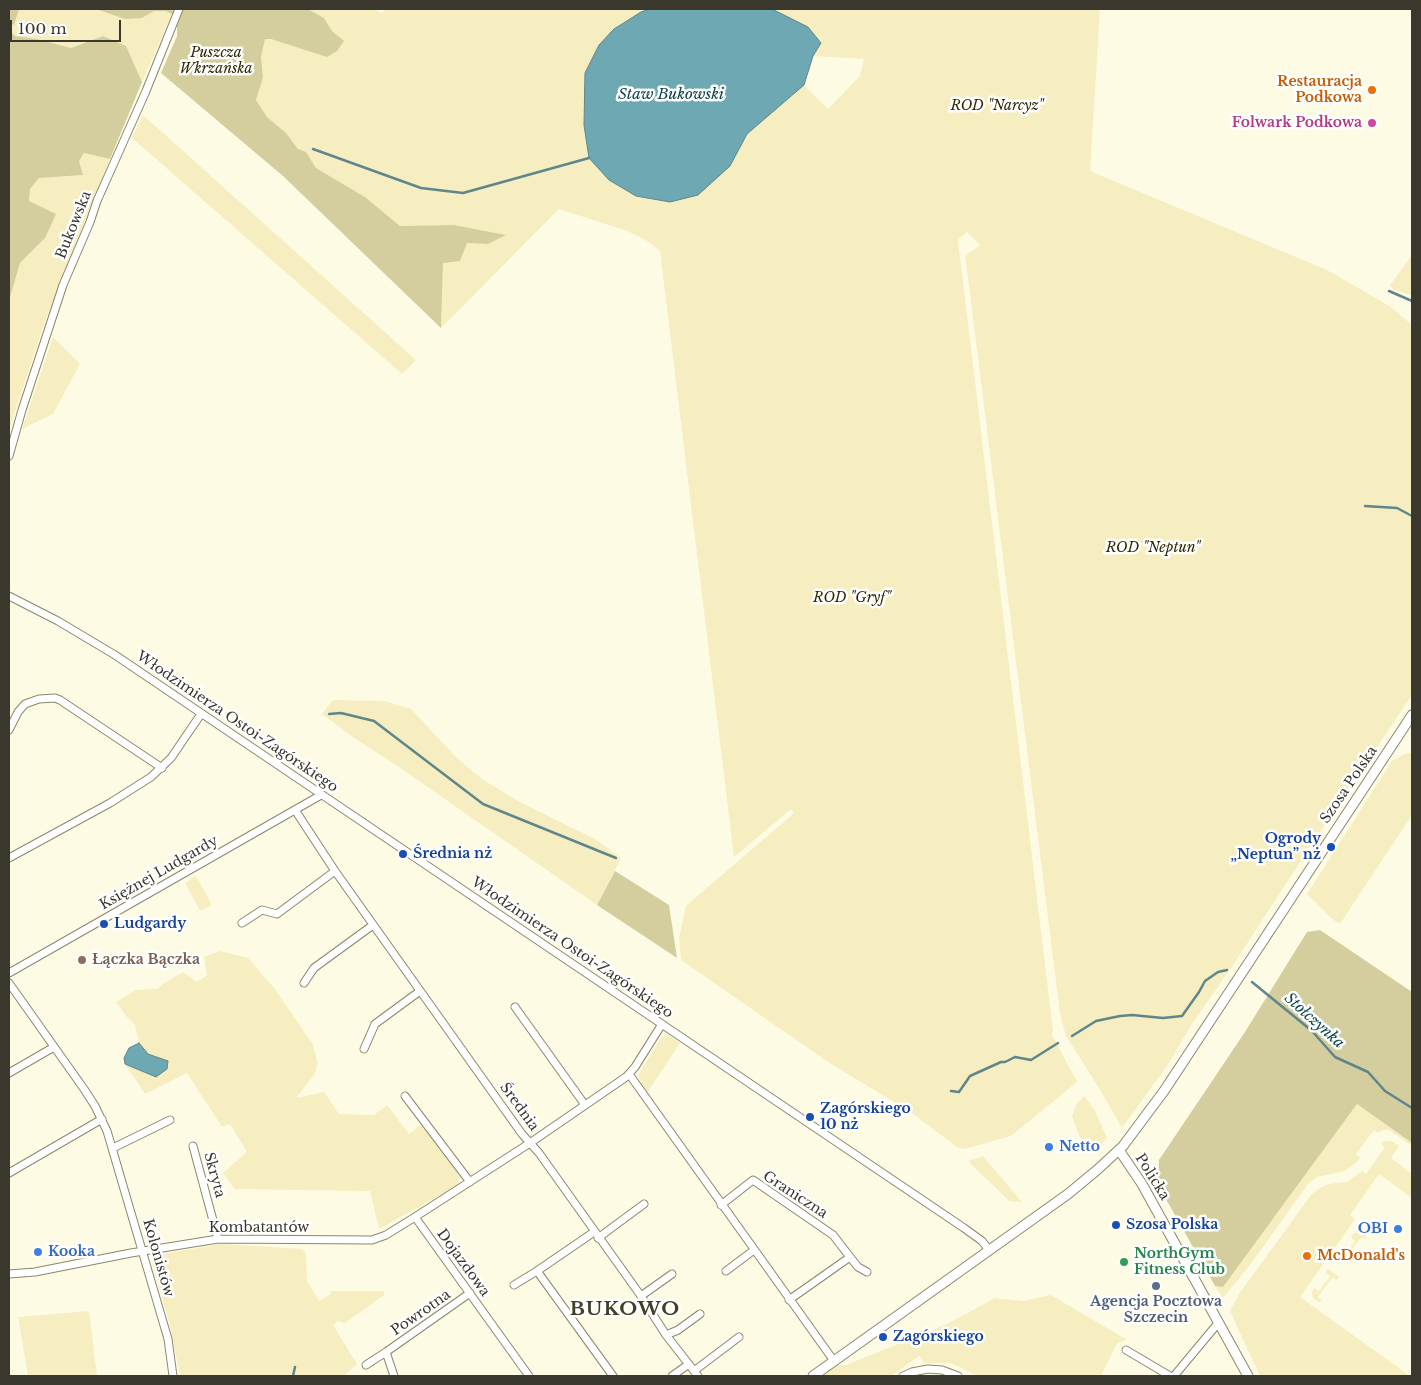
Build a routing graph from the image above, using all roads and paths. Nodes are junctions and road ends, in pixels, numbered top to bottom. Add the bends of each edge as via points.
1 (179, 9) edge
2 (9, 456) edge
3 (9, 596) edge
4 (201, 714) junction
5 (1412, 715) edge
6 (9, 730) edge
7 (162, 768) junction
8 (322, 795) junction
9 (295, 810) junction
10 (9, 858) edge
11 (335, 871) junction
12 (242, 923) dead end
13 (373, 925) junction
14 (9, 973) edge
15 (9, 983) edge
16 (304, 983) dead end
17 (420, 990) junction
18 (515, 1007) dead end
19 (662, 1024) junction
20 (54, 1047) junction
21 (364, 1049) dead end
22 (9, 1073) edge
23 (629, 1074) junction
24 (405, 1096) dead end
25 (585, 1105) junction
26 (102, 1119) junction
27 (170, 1120) dead end
28 (530, 1143) junction
29 (193, 1146) dead end
30 (113, 1148) junction
31 (1119, 1150) junction
32 (9, 1172) edge
33 (470, 1182) junction
34 (644, 1204) dead end
35 (721, 1205) junction
36 (415, 1217) junction
37 (596, 1235) junction
38 (218, 1239) junction
39 (754, 1250) junction
40 (990, 1250) junction
41 (142, 1251) junction
42 (850, 1258) junction
43 (536, 1271) junction
44 (726, 1271) dead end
45 (867, 1272) dead end
46 (9, 1274) edge
47 (672, 1274) dead end
48 (514, 1285) dead end
49 (470, 1293) junction
50 (641, 1296) junction
51 (789, 1300) junction
52 (700, 1314) dead end
53 (1219, 1322) junction
54 (666, 1335) junction
55 (740, 1337) dead end
56 (1126, 1350) dead end
57 (386, 1352) junction
58 (834, 1361) junction
59 (366, 1364) dead end
60 (689, 1364) junction
61 (696, 1373) edge
62 (174, 1376) edge
63 (394, 1376) edge
64 (529, 1376) edge
65 (613, 1376) edge
66 (672, 1376) edge
67 (813, 1376) edge
68 (903, 1376) edge
69 (958, 1376) edge
70 (1170, 1376) edge
71 (1174, 1376) edge
72 (1248, 1376) edge

1 - 2 street, Bukowska via 63,285
3 - 4 street, Włodzimierza Ostoi-Zagórskiego via 90,639
4 - 7 street
4 - 8 street, Włodzimierza Ostoi-Zagórskiego
5 - 31 street, Szosa Polska via 1144,1120
6 - 7 street via 25,704 55,698
7 - 10 street via 110,803
8 - 9 street, Księżnej Ludgardy
8 - 19 street, Włodzimierza Ostoi-Zagórskiego
9 - 11 street, Średnia
9 - 14 street, Księżnej Ludgardy
11 - 12 street via 277,914 262,910
11 - 13 street, Średnia
13 - 16 street via 314,968
13 - 17 street, Średnia
15 - 20 street, Kolonistów
17 - 21 street via 375,1024
17 - 28 street, Średnia
18 - 25 street
19 - 23 street
19 - 40 street, Włodzimierza Ostoi-Zagórskiego via 982,1241
20 - 22 street
20 - 26 street, Kolonistów
23 - 25 street
23 - 35 street
24 - 33 street
25 - 28 street
26 - 30 street, Kolonistów
26 - 32 street
27 - 30 street
28 - 33 street
28 - 37 street, Średnia
29 - 38 street, Skryta
30 - 41 street, Kolonistów
31 - 40 street, Szosa Polska via 1080,1185
31 - 53 street, Policka via 1142,1184
33 - 36 street
34 - 37 street
35 - 39 street
35 - 42 street, Graniczna via 753,1180 834,1235
36 - 38 street, Kombatantów via 372,1240
36 - 49 street, Dojazdowa
37 - 43 street
37 - 50 street, Średnia
38 - 41 street, Kombatantów
39 - 44 street
39 - 51 street
40 - 58 street, Szosa Polska
41 - 46 street, Kombatantów
41 - 62 street, Kolonistów via 168,1339
42 - 45 street, Graniczna
42 - 51 street
43 - 48 street
43 - 65 street
47 - 50 street
49 - 57 street, Powrotna
49 - 64 street, Dojazdowa
50 - 54 street, Średnia
51 - 58 street
52 - 54 street
53 - 71 street
53 - 72 street, Policka
54 - 60 street, Średnia
55 - 61 street, Średnia
56 - 70 street
57 - 59 street, Powrotna
57 - 63 street, Powrotna
58 - 67 street, Szosa Polska
60 - 61 street, Średnia
60 - 66 street
68 - 69 street via 928,1369

